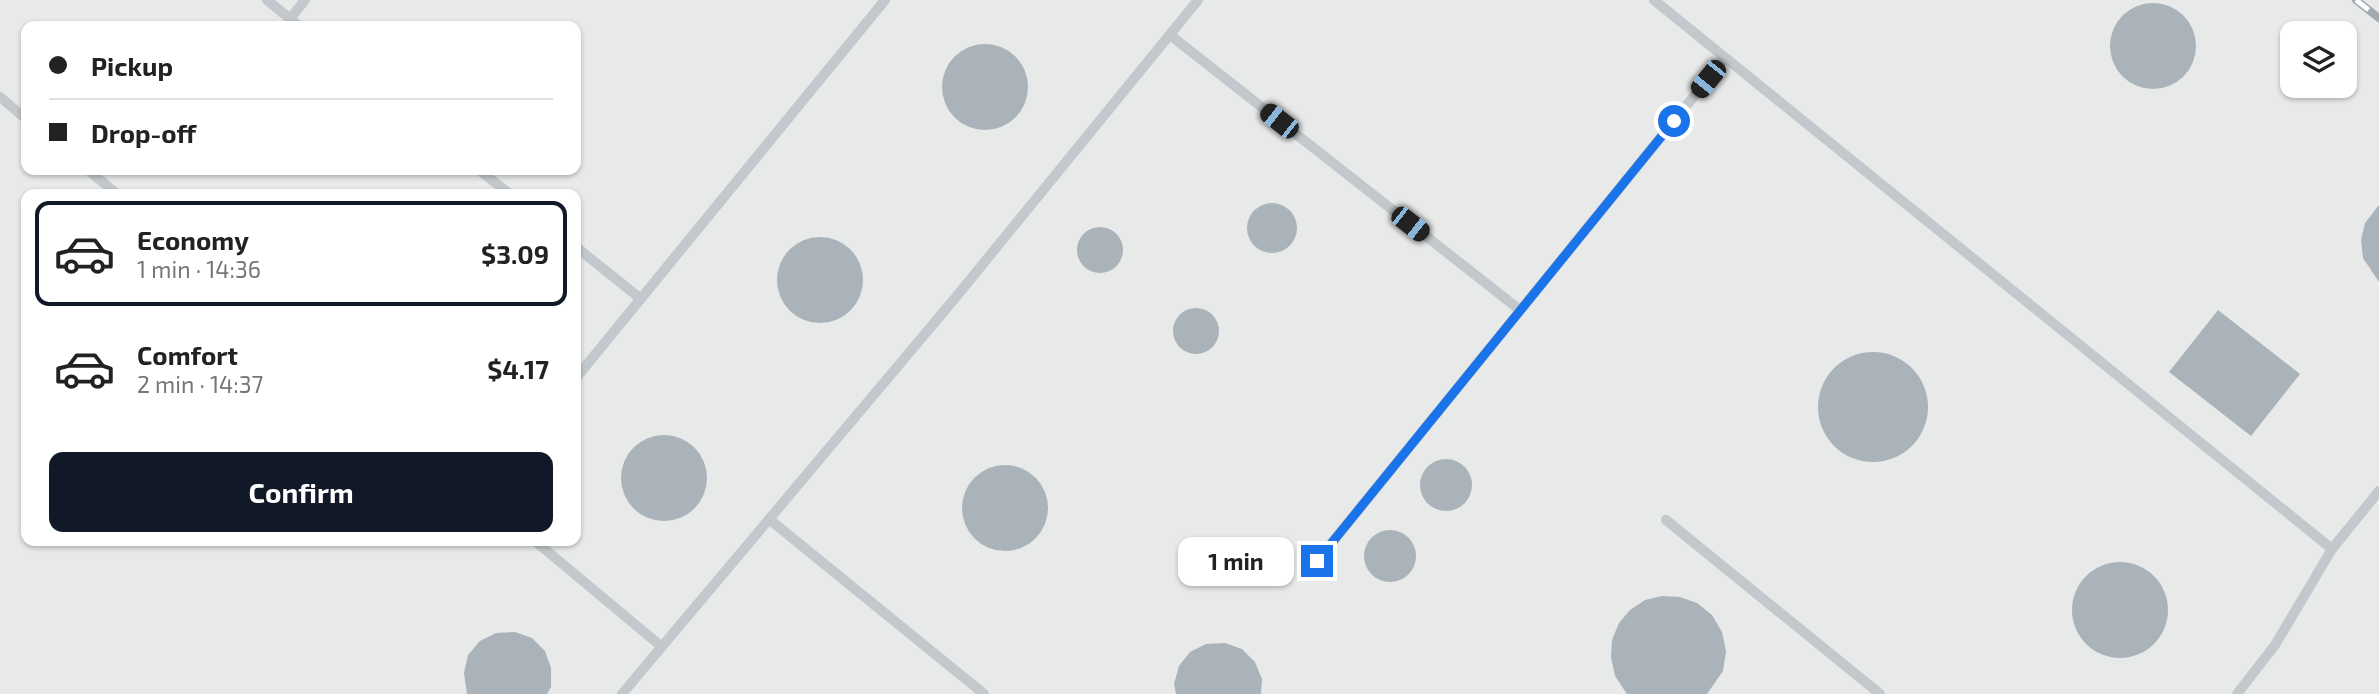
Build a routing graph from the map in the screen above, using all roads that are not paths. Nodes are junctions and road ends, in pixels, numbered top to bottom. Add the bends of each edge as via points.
1 (267, 0) edge
2 (305, 0) edge
3 (885, 0) edge
4 (1198, 0) edge
5 (1654, 0) edge
6 (290, 19) junction
7 (293, 21) edge
8 (1170, 35) junction
9 (1725, 58) junction
10 (0, 97) edge
11 (21, 114) edge
12 (94, 175) edge
13 (485, 175) edge
14 (111, 189) edge
15 (504, 189) edge
16 (581, 251) edge
17 (641, 299) junction
18 (1520, 310) junction
19 (581, 372) edge
20 (2379, 491) edge
21 (769, 519) junction
22 (1666, 520) dead end
23 (541, 546) edge
24 (2332, 550) junction
25 (1317, 561) dead end
26 (662, 647) junction
27 (622, 694) edge
28 (984, 694) edge
29 (1880, 694) edge
30 (2237, 694) edge

1 - 6 lane
2 - 6 lane
3 - 17 lane
4 - 8 lane
5 - 9 lane
6 - 7 lane
8 - 18 lane
8 - 21 lane
9 - 18 lane
9 - 24 lane
10 - 11 lane
12 - 14 lane
13 - 15 lane
16 - 17 lane
17 - 19 lane
18 - 25 lane
20 - 24 lane
21 - 26 lane
21 - 28 lane
22 - 29 lane
23 - 26 lane
24 - 30 lane via 2275,645
26 - 27 lane

